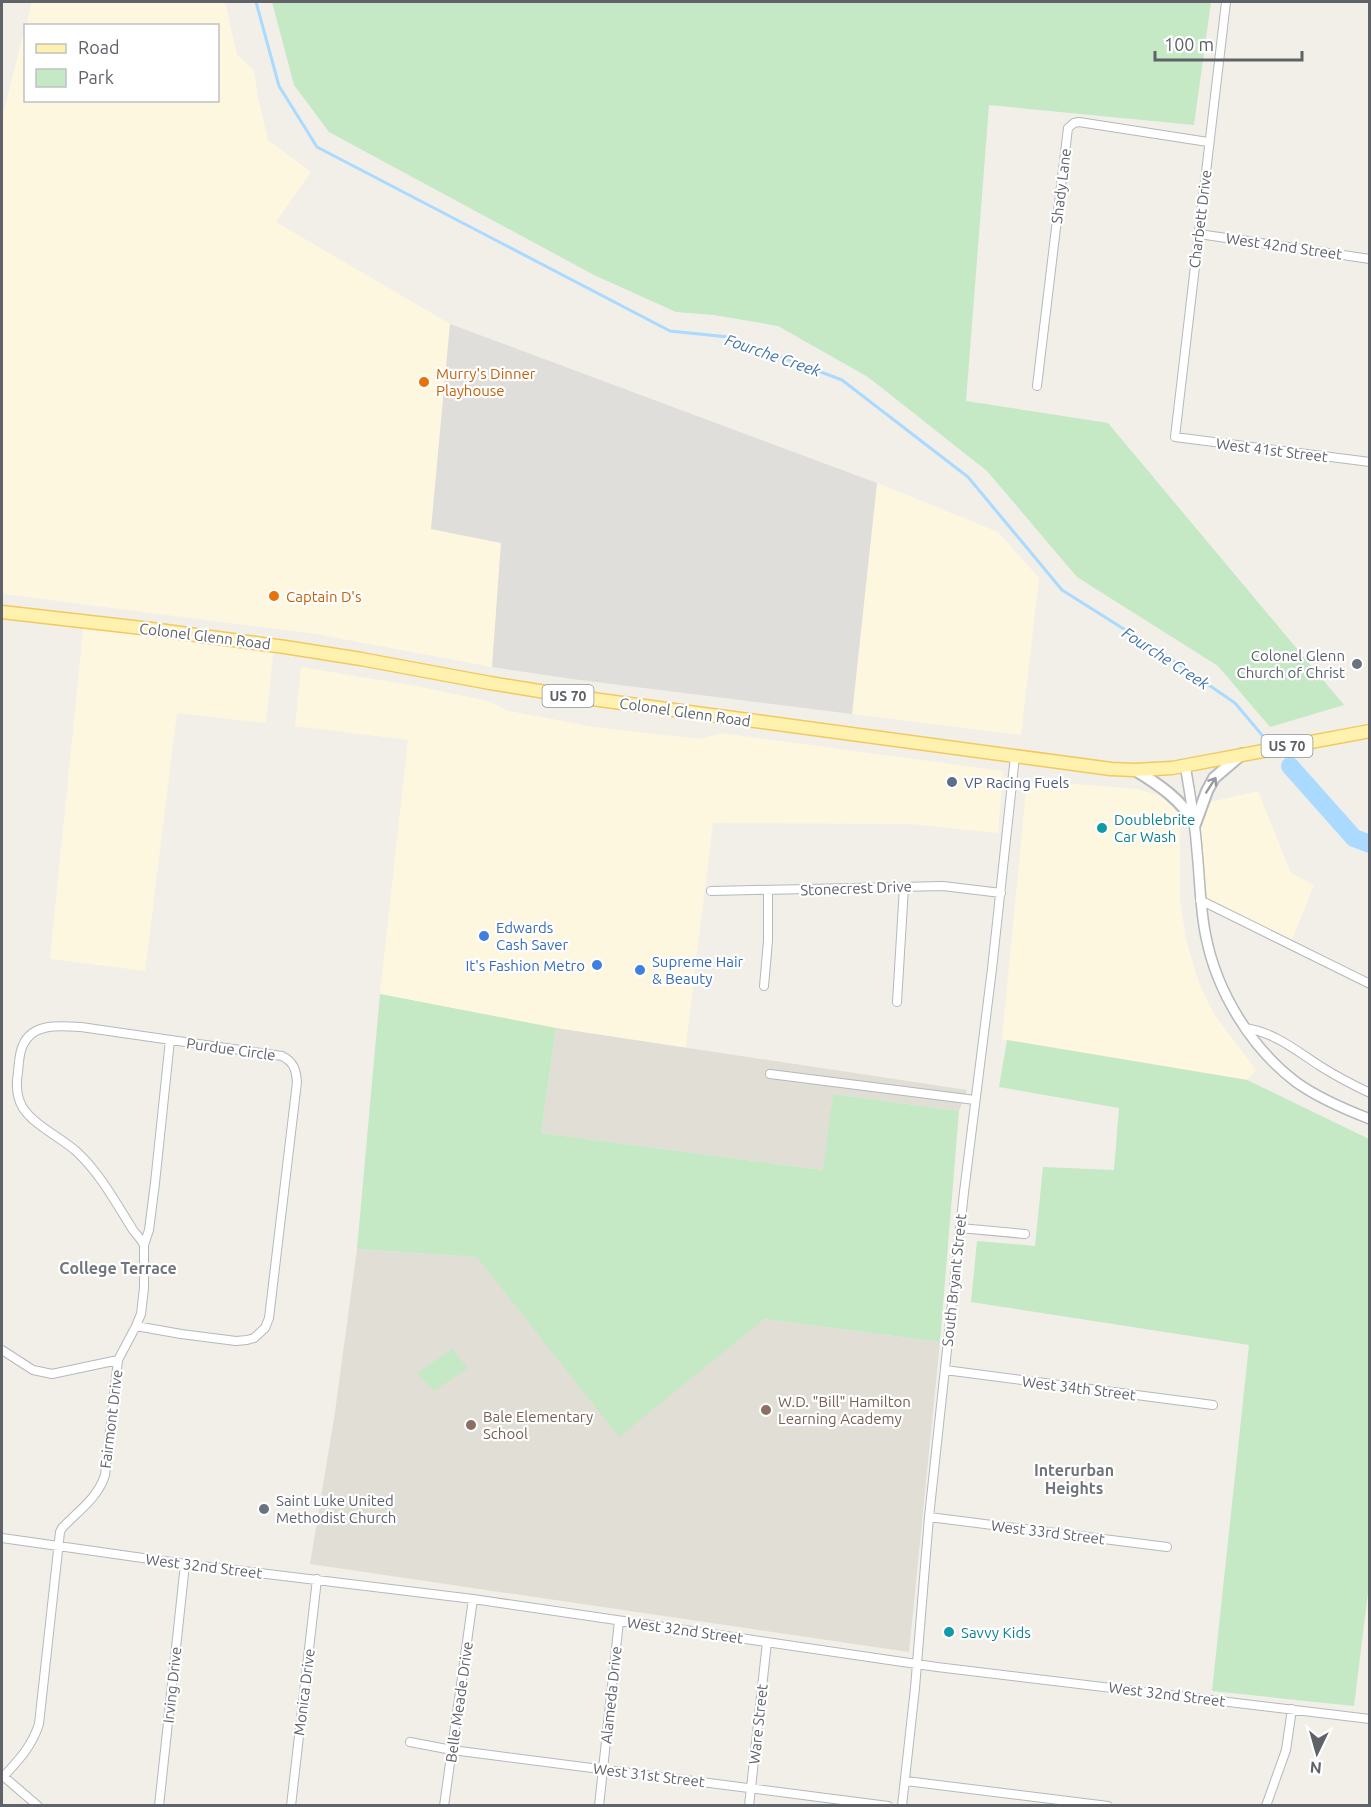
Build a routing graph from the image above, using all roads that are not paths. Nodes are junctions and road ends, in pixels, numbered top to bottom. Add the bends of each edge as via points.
1 (1226, 2) edge
2 (1208, 142) junction
3 (1198, 234) junction
4 (1370, 259) edge
5 (1037, 386) dead end
6 (1175, 436) joint
7 (1370, 462) edge
8 (2, 612) edge
9 (1370, 731) edge
10 (1242, 754) junction
11 (1016, 756) junction
12 (1185, 765) junction
13 (1135, 770) junction
14 (1195, 824) junction
15 (904, 887) junction
16 (711, 891) dead end
17 (768, 891) junction
18 (1000, 893) junction
19 (1200, 900) junction
20 (1370, 984) edge
21 (764, 986) dead end
22 (897, 1002) dead end
23 (1245, 1028) junction
24 (170, 1040) junction
25 (770, 1074) dead end
26 (1370, 1093) edge
27 (975, 1100) junction
28 (1370, 1119) edge
29 (960, 1228) junction
30 (1025, 1234) dead end
31 (144, 1245) junction
32 (136, 1326) junction
33 (2, 1350) edge
34 (118, 1360) junction
35 (945, 1370) junction
36 (1213, 1405) dead end
37 (929, 1517) junction
38 (2, 1538) edge
39 (58, 1547) junction
40 (1167, 1547) dead end
41 (185, 1564) junction
42 (317, 1579) junction
43 (473, 1599) junction
44 (619, 1621) junction
45 (767, 1642) junction
46 (917, 1663) junction
47 (1292, 1709) junction
48 (1370, 1719) edge
49 (410, 1742) dead end
50 (452, 1750) junction
51 (603, 1770) junction
52 (2, 1776) edge
53 (906, 1781) junction
54 (751, 1787) junction
55 (38, 1806) edge
56 (159, 1806) edge
57 (291, 1806) edge
58 (444, 1806) edge
59 (599, 1806) edge
60 (749, 1806) edge
61 (888, 1806) edge
62 (902, 1806) edge
63 (1108, 1806) edge
64 (1266, 1806) edge

1 - 2 street, Charbett Drive
2 - 3 street, Charbett Drive
2 - 5 street, Shady Lane via 1078,122 1070,125
3 - 4 street, West 42nd Street
3 - 6 street, Charbett Drive
6 - 7 street, West 41st Street
8 - 11 main road, Colonel Glenn Road / US 70 via 285,647 570,696
9 - 10 main road, Colonel Glenn Road / US 70
10 - 12 main road, Colonel Glenn Road / US 70
14 -> 10 main road via 1214,778
11 - 13 main road, Colonel Glenn Road / US 70
11 - 18 street, South Bryant Street
12 - 13 main road, Colonel Glenn Road / US 70
12 - 14 street
13 - 14 main road via 1178,801
14 - 19 street
15 - 17 street, Stonecrest Drive
15 - 18 street, Stonecrest Drive via 943,886
15 - 22 street
16 - 17 street, Stonecrest Drive
17 - 21 street
18 - 27 street, South Bryant Street
19 - 20 street
19 - 23 street via 1211,959
23 - 26 street via 1281,1041
23 - 28 street via 1263,1052 1296,1082
24 - 31 street, Fairmont Drive via 152,1207
24 - 31 street, Purdue Circle via 55,1025 37,1032 23,1045 16,1084 21,1105 84,1159
24 - 32 street, Purdue Circle via 282,1056 293,1064 297,1082 279,1241 269,1318 254,1338 220,1339
25 - 27 street
27 - 29 street, South Bryant Street
29 - 30 street
29 - 35 street, South Bryant Street
31 - 32 street, Fairmont Drive via 144,1288
32 - 34 street, Fairmont Drive
33 - 34 street via 33,1370 52,1374
34 - 39 street, Fairmont Drive via 103,1482 92,1500 62,1528
35 - 36 street, West 34th Street
35 - 37 street, South Bryant Street
37 - 40 street, West 33rd Street
37 - 46 street, South Bryant Street
38 - 39 street, West 32nd Street
39 - 41 street, West 32nd Street
39 - 52 street, Fairmont Drive via 39,1724 22,1757
41 - 42 street, West 32nd Street
41 - 56 street, Irving Drive
42 - 43 street, West 32nd Street
42 - 57 street, Monica Drive
43 - 44 street, West 32nd Street
43 - 50 street, Belle Meade Drive
44 - 45 street, West 32nd Street
44 - 51 street, Alameda Drive
45 - 46 street, West 32nd Street
45 - 54 street, Ware Street
46 - 47 street, West 32nd Street
46 - 53 street, South Bryant Street
47 - 48 street, West 32nd Street
47 - 64 street via 1286,1750
49 - 50 street, West 31st Street
50 - 51 street, West 31st Street
50 - 58 street, Belle Meade Drive
51 - 54 street, West 31st Street
51 - 59 street, Alameda Drive
52 - 55 street
53 - 62 street, South Bryant Street
53 - 63 street
54 - 60 street, Ware Street
54 - 61 street, West 31st Street

